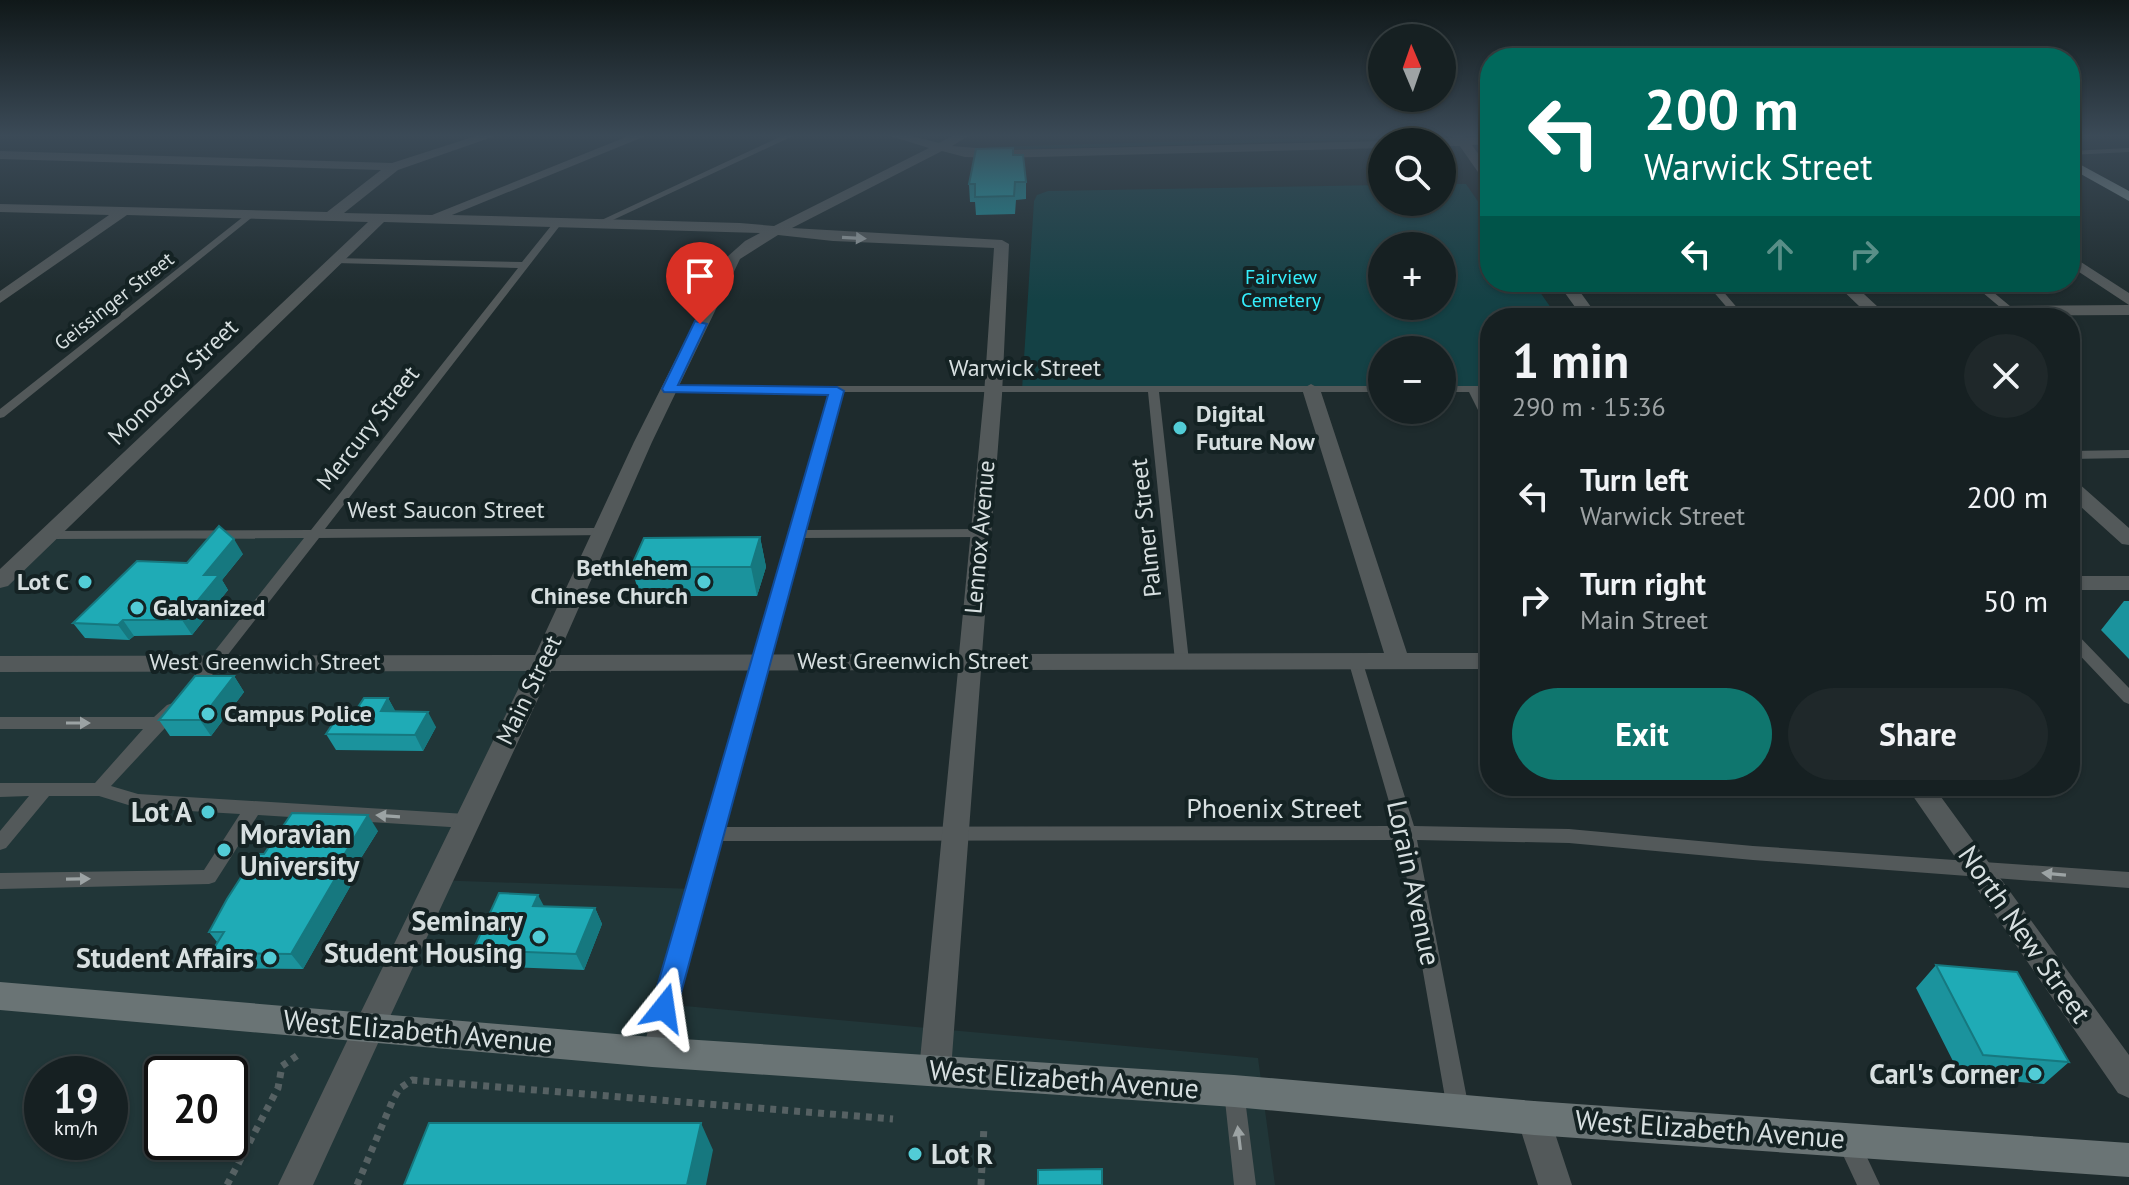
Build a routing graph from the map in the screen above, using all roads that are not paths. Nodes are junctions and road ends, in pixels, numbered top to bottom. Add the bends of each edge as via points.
1 (364, 190) edge
2 (502, 190) edge
3 (670, 190) edge
4 (857, 190) edge
5 (0, 208) edge
6 (124, 211) junction
7 (251, 215) junction
8 (330, 217) junction
9 (380, 218) junction
10 (430, 219) junction
11 (558, 223) junction
12 (597, 224) junction
13 (776, 232) junction
14 (336, 260) junction
15 (526, 265) junction
16 (2080, 266) edge
17 (1719, 292) edge
18 (1853, 292) edge
19 (1987, 292) edge
20 (0, 298) edge
21 (2129, 300) edge
22 (1733, 308) edge
23 (1870, 308) edge
24 (2007, 308) edge
25 (2080, 310) edge
26 (2129, 310) edge
27 (669, 389) junction
28 (1311, 389) junction
29 (1368, 389) edge
30 (1456, 389) edge
31 (1473, 389) junction
32 (1480, 389) edge
33 (994, 390) junction
34 (1153, 390) junction
35 (837, 391) junction
36 (1480, 403) edge
37 (0, 415) edge
38 (2129, 454) edge
39 (2080, 455) edge
40 (2080, 495) edge
41 (603, 532) junction
42 (314, 533) junction
43 (981, 533) junction
44 (795, 534) junction
45 (49, 535) junction
46 (2129, 539) edge
47 (0, 581) edge
48 (2080, 583) edge
49 (2129, 583) edge
50 (2080, 647) edge
51 (1355, 660) junction
52 (1398, 660) junction
53 (760, 661) junction
54 (969, 661) junction
55 (1182, 661) junction
56 (1480, 661) edge
57 (214, 662) junction
58 (543, 662) junction
59 (0, 664) edge
60 (2129, 698) edge
61 (0, 723) edge
62 (158, 723) junction
63 (45, 789) junction
64 (99, 789) junction
65 (0, 790) edge
66 (1926, 796) edge
67 (253, 808) junction
68 (466, 821) junction
69 (1407, 833) junction
70 (712, 834) junction
71 (956, 836) junction
72 (0, 843) edge
73 (1979, 868) junction
74 (2129, 880) edge
75 (0, 881) edge
76 (0, 996) edge
77 (369, 1028) junction
78 (652, 1052) junction
79 (935, 1070) junction
80 (2129, 1082) edge
81 (1234, 1091) junction
82 (1458, 1109) junction
83 (1534, 1118) junction
84 (1845, 1138) junction
85 (2129, 1160) edge
86 (295, 1185) edge
87 (1245, 1185) edge
88 (1555, 1185) edge
89 (1869, 1185) edge

1 - 8 street
2 - 10 street
3 - 12 lane
4 - 13 street, Main Street
5 - 6 street
6 - 7 street
6 - 20 street
7 - 8 street
7 - 37 lane, Geissinger Street
8 - 9 street
9 - 10 street
9 - 14 street, Monocacy Street
10 - 11 street
11 - 12 street
11 - 15 lane, Mercury Street
12 - 13 street
13 - 27 street, Main Street via 734,257
13 -> 33 street, Lennox Avenue via 1002,244
14 - 15 lane
14 - 45 street, Monocacy Street
15 - 42 lane, Mercury Street
16 - 21 street
17 - 22 lane
18 - 23 street
19 - 24 lane
25 - 26 street
27 - 35 lane, Warwick Street
27 - 41 street, Main Street
28 - 29 lane, Warwick Street
28 - 34 lane, Warwick Street
28 - 52 street
30 - 31 lane
31 - 32 lane
31 - 36 lane
33 - 34 lane, Warwick Street
33 - 35 lane, Warwick Street
33 - 43 street, Lennox Avenue
34 - 55 lane, Palmer Street
35 - 44 lane
38 - 39 lane
40 - 46 street
41 - 42 lane, West Saucon Street
41 - 58 street, Main Street
42 - 45 lane, West Saucon Street
42 - 57 lane, Mercury Street
43 - 44 lane
43 - 54 street, Lennox Avenue
44 - 53 lane
45 - 47 street, Monocacy Street
48 - 49 street
50 - 60 lane
51 - 52 street, West Greenwich Street
51 - 55 street, West Greenwich Street
51 - 69 lane, Lorain Avenue
52 - 56 street, West Greenwich Street
53 - 54 street, West Greenwich Street
53 - 58 street, West Greenwich Street
53 - 70 lane
54 - 55 street, West Greenwich Street
54 - 71 street, Lennox Avenue
57 - 58 street, West Greenwich Street
57 - 59 street, West Greenwich Street
57 - 62 lane, Mercury Street
58 - 68 street, Main Street
61 -> 62 lane
62 - 64 lane, Mercury Street
63 - 64 lane
63 - 65 lane
63 - 72 lane
64 - 67 lane via 138,801
66 - 73 street, North New Street
68 -> 67 lane
75 -> 67 lane via 209,877
68 - 77 street, Main Street
69 - 71 lane, Phoenix Street
69 - 73 lane, Phoenix Street via 1569,836
69 - 82 lane, Lorain Avenue
70 - 71 lane, Phoenix Street
70 - 78 lane
71 - 79 street, Lennox Avenue
74 -> 73 lane, Phoenix Street
73 - 80 street, North New Street
76 - 77 main road, West Elizabeth Avenue
77 - 78 main road, West Elizabeth Avenue
77 - 86 street, Main Street
78 - 79 main road, West Elizabeth Avenue
79 - 81 main road, West Elizabeth Avenue
81 - 82 main road, West Elizabeth Avenue
87 -> 81 lane
82 - 83 main road, West Elizabeth Avenue
83 - 84 main road, West Elizabeth Avenue
83 - 88 street
84 - 85 main road, West Elizabeth Avenue
84 - 89 lane

